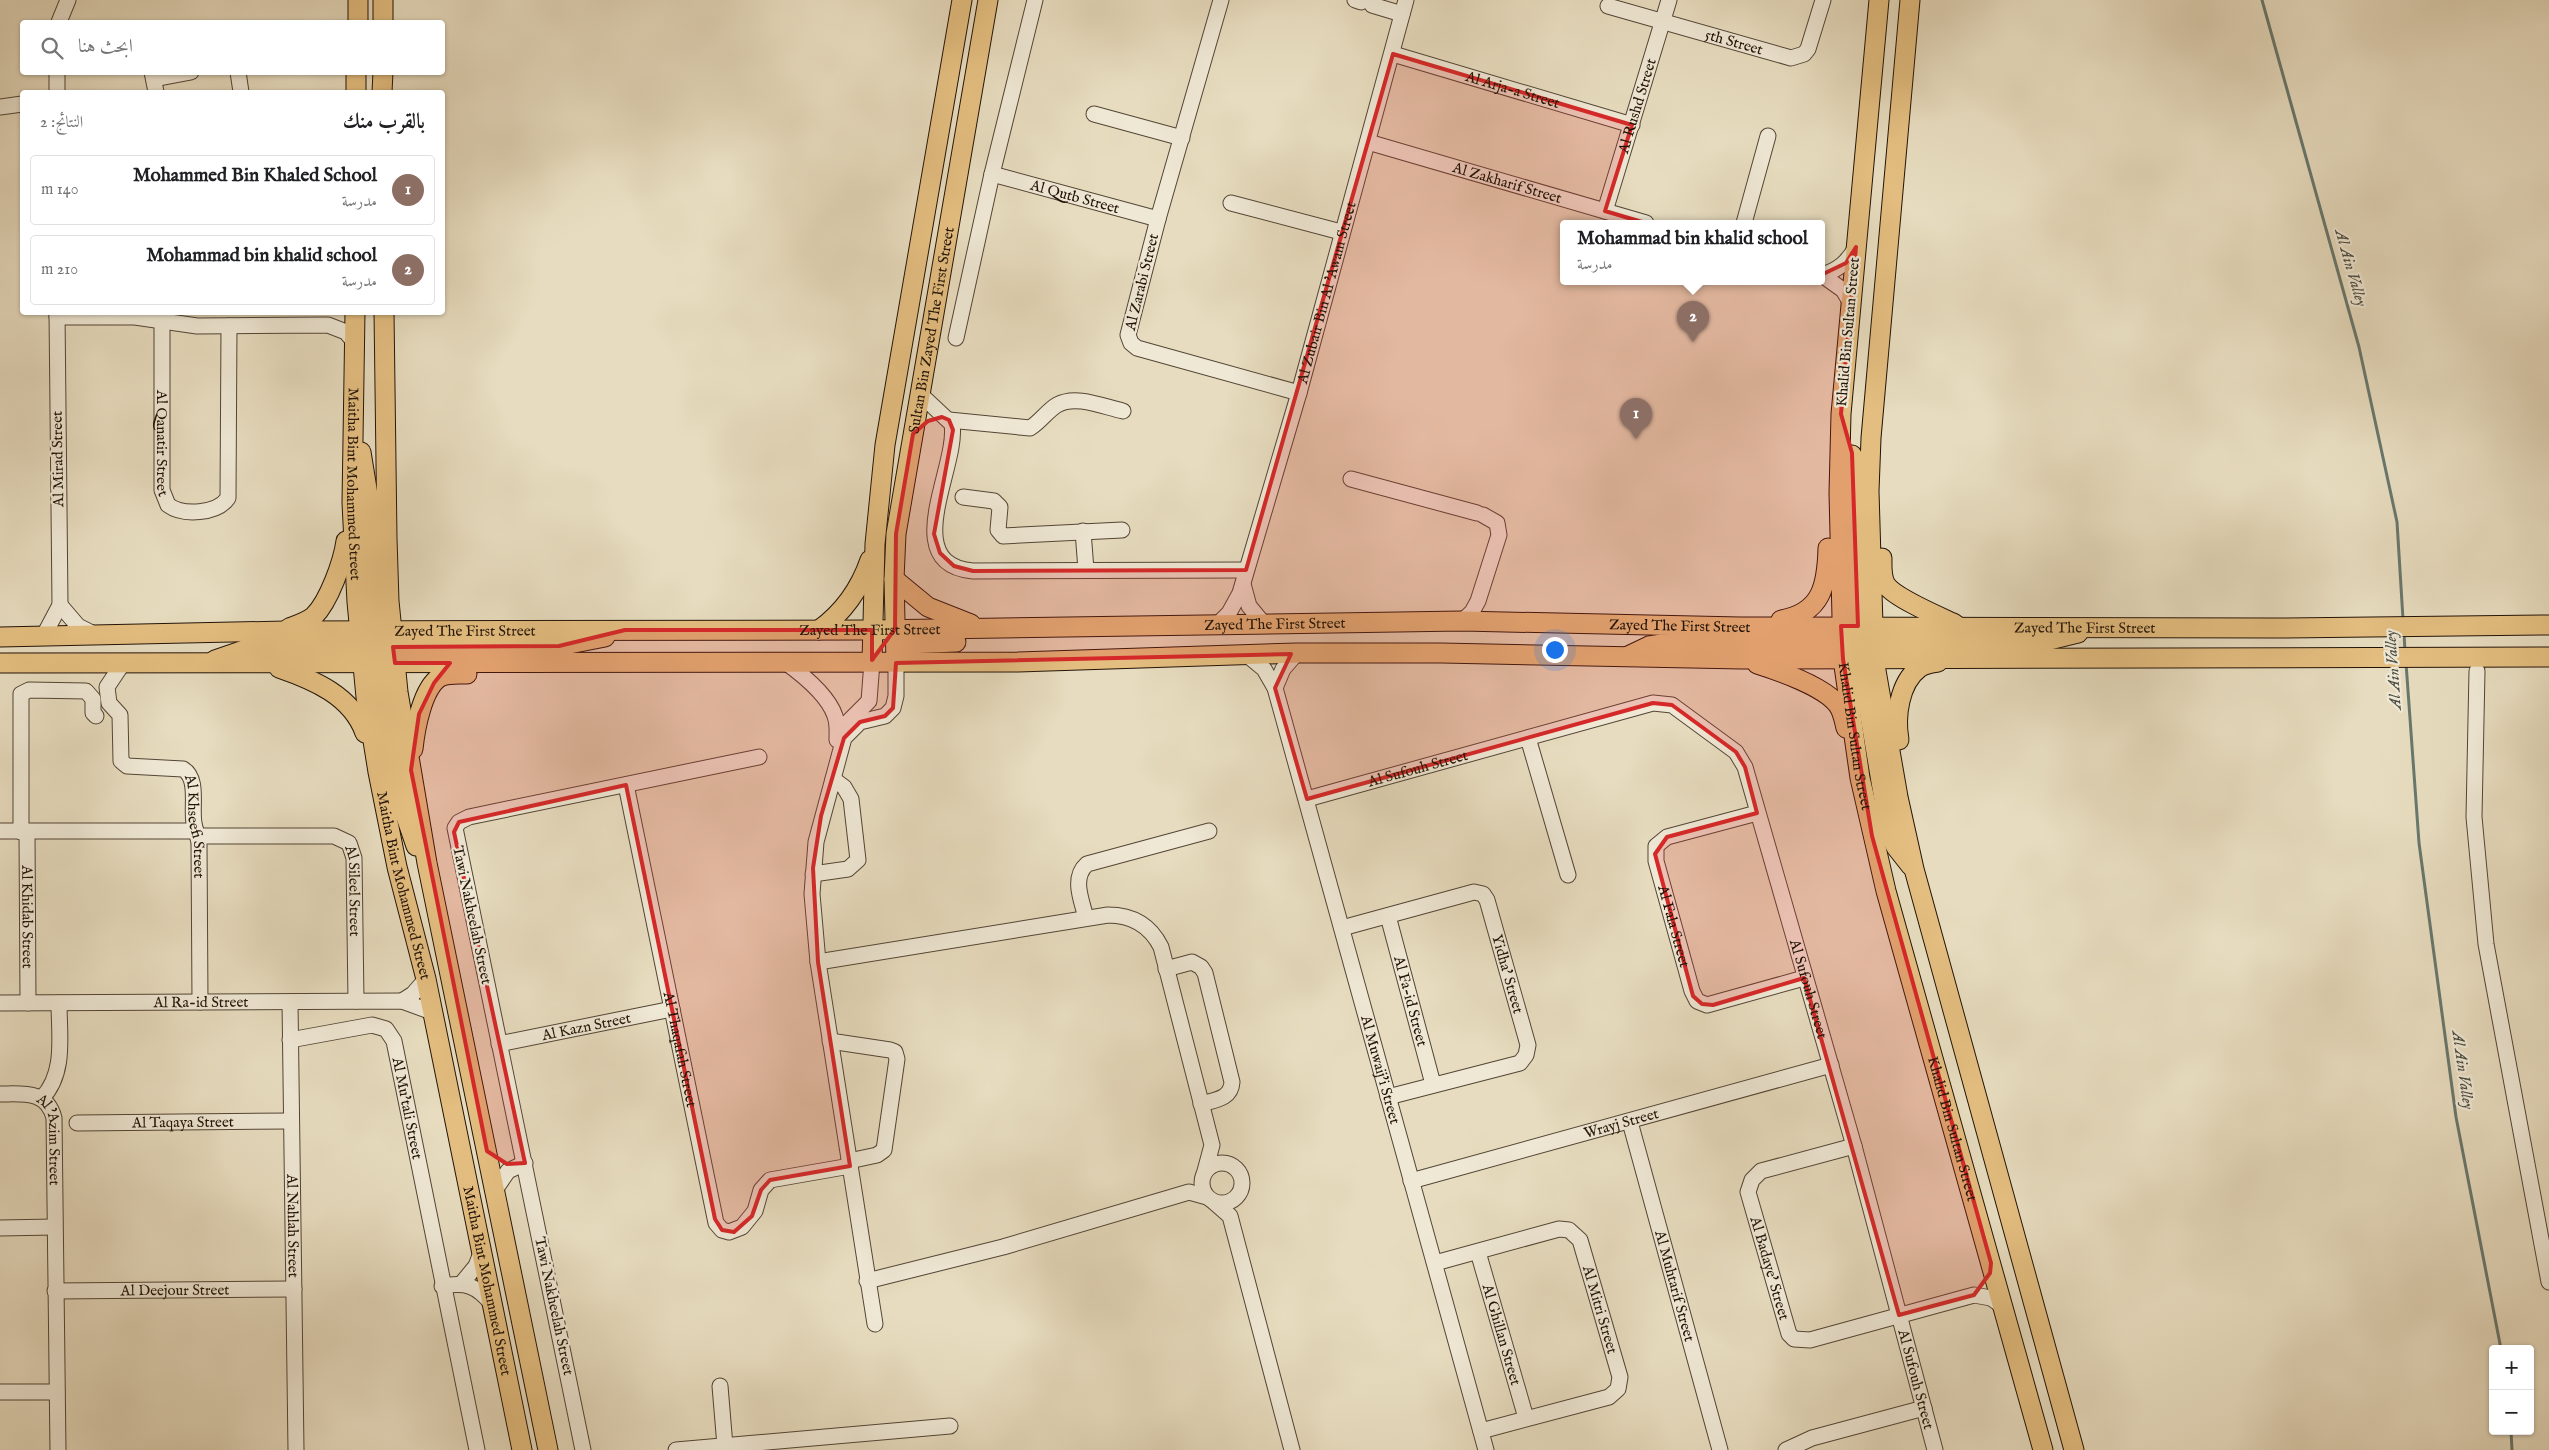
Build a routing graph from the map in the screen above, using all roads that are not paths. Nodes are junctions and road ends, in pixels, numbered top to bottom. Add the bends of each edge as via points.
1 (68, 0) edge
2 (358, 0) edge
3 (383, 0) edge
4 (962, 0) edge
5 (988, 0) edge
6 (1035, 0) edge
7 (1221, 0) edge
8 (1669, 0) edge
9 (1823, 0) edge
10 (1879, 0) edge
11 (1910, 0) edge
12 (1363, 2) edge
13 (1608, 6) dead end
14 (1404, 7) edge
15 (60, 20) edge
16 (358, 20) edge
17 (383, 20) edge
18 (1663, 21) junction
19 (1393, 54) junction
20 (57, 75) edge
21 (179, 75) edge
22 (238, 75) edge
23 (382, 75) edge
24 (154, 81) edge
25 (59, 90) edge
26 (241, 90) edge
27 (382, 90) edge
28 (20, 104) edge
29 (0, 107) edge
30 (1094, 114) dead end
31 (1632, 126) junction
32 (1768, 136) dead end
33 (1182, 138) junction
34 (1368, 142) junction
35 (992, 174) junction
36 (1231, 203) dead end
37 (1605, 212) junction
38 (1158, 219) junction
39 (1635, 220) edge
40 (1745, 220) edge
41 (1341, 232) junction
42 (1856, 248) junction
43 (1825, 274) edge
44 (1825, 277) edge
45 (1852, 305) junction
46 (57, 315) edge
47 (113, 315) edge
48 (348, 315) edge
49 (355, 315) edge
50 (384, 315) edge
51 (279, 319) edge
52 (162, 322) junction
53 (328, 325) junction
54 (229, 326) junction
55 (956, 338) dead end
56 (355, 343) junction
57 (1299, 393) junction
58 (920, 394) junction
59 (1124, 411) dead end
60 (1840, 414) junction
61 (945, 418) junction
62 (354, 429) junction
63 (912, 434) junction
64 (1350, 478) dead end
65 (1869, 491) junction
66 (1839, 493) junction
67 (964, 497) dead end
68 (352, 503) junction
69 (1122, 530) dead end
70 (1083, 531) junction
71 (874, 544) junction
72 (1086, 570) junction
73 (1244, 577) junction
74 (894, 579) junction
75 (1480, 594) junction
76 (60, 605) junction
77 (1462, 621) junction
78 (1499, 622) junction
79 (1262, 623) junction
80 (1218, 624) junction
81 (2549, 625) edge
82 (1740, 627) junction
83 (1961, 627) junction
84 (2093, 627) junction
85 (1098, 628) junction
86 (895, 629) junction
87 (986, 629) junction
88 (819, 630) junction
89 (285, 631) junction
90 (94, 634) junction
91 (43, 637) junction
92 (0, 638) edge
93 (1858, 643) junction
94 (377, 647) junction
95 (872, 647) junction
96 (1247, 654) junction
97 (1297, 654) junction
98 (2549, 657) edge
99 (1626, 658) junction
100 (1956, 659) junction
101 (1742, 660) junction
102 (82, 662) junction
103 (785, 662) junction
104 (0, 663) edge
105 (123, 663) junction
106 (499, 663) junction
107 (676, 663) junction
108 (898, 663) junction
109 (208, 664) junction
110 (266, 664) junction
111 (2477, 671) dead end
112 (107, 687) junction
113 (1275, 688) junction
114 (96, 716) dead end
115 (1528, 738) junction
116 (837, 740) junction
117 (759, 757) dead end
118 (411, 770) junction
119 (378, 772) junction
120 (1860, 778) junction
121 (833, 779) junction
122 (626, 785) junction
123 (1898, 797) junction
124 (1306, 799) junction
125 (1757, 813) junction
126 (0, 831) edge
127 (1209, 831) dead end
128 (24, 832) junction
129 (197, 833) junction
130 (427, 863) junction
131 (1914, 869) junction
132 (813, 874) junction
133 (1568, 875) dead end
134 (1388, 916) junction
135 (1086, 918) junction
136 (1342, 928) junction
137 (818, 962) junction
138 (1166, 969) junction
139 (1804, 978) junction
140 (426, 980) junction
141 (356, 1001) junction
142 (402, 1001) junction
143 (200, 1002) junction
144 (290, 1002) junction
145 (0, 1003) edge
146 (28, 1003) junction
147 (59, 1003) junction
148 (672, 1009) junction
149 (432, 1012) junction
150 (290, 1040) junction
151 (830, 1041) junction
152 (499, 1044) junction
153 (1831, 1065) junction
154 (1433, 1084) junction
155 (0, 1094) edge
156 (1388, 1097) junction
157 (42, 1098) junction
158 (1201, 1104) junction
159 (291, 1121) junction
160 (1630, 1122) junction
161 (77, 1123) dead end
162 (1212, 1145) junction
163 (1854, 1146) junction
164 (487, 1151) junction
165 (849, 1163) junction
166 (1230, 1163) junction
167 (520, 1164) junction
168 (1204, 1173) junction
169 (1411, 1181) junction
170 (495, 1190) junction
171 (1189, 1192) junction
172 (1238, 1196) junction
173 (1211, 1199) junction
174 (1230, 1216) junction
175 (54, 1227) junction
176 (0, 1228) edge
177 (1478, 1252) junction
178 (481, 1253) junction
179 (1435, 1263) junction
180 (1992, 1263) junction
181 (868, 1281) junction
182 (2549, 1282) edge
183 (462, 1283) junction
184 (442, 1286) junction
185 (294, 1289) junction
186 (55, 1291) junction
187 (1974, 1295) junction
188 (492, 1304) junction
189 (2004, 1308) junction
190 (1898, 1315) junction
191 (874, 1324) dead end
192 (720, 1386) dead end
193 (0, 1392) edge
194 (57, 1392) junction
195 (1924, 1408) junction
196 (1526, 1418) junction
197 (950, 1426) dead end
198 (1481, 1431) junction
199 (837, 1443) edge
200 (725, 1446) junction
201 (58, 1450) edge
202 (296, 1450) edge
203 (477, 1450) edge
204 (522, 1450) edge
205 (548, 1450) edge
206 (583, 1450) edge
207 (676, 1450) edge
208 (1292, 1450) edge
209 (1486, 1450) edge
210 (1720, 1450) edge
211 (1786, 1450) edge
212 (1935, 1450) edge
213 (2042, 1450) edge
214 (2074, 1450) edge

1 - 15 street
2 - 16 main road
3 - 17 main road
4 - 71 main road, Sultan Bin Zayed The First Street via 890,408
5 - 58 main road, Sultan Bin Zayed The First Street
6 - 35 street
7 - 33 street, Al Zarabi Street
8 - 18 street, Al Rushd Street
9 - 18 street, 5th Street via 1808,49 1791,58
10 - 42 main road, Khalid Bin Sultan Street
11 - 65 main road, Khalid Bin Sultan Street via 1877,362
12 - 14 street
13 - 18 street, 5th Street
14 - 19 street, Al Zubair Bin Al 'Awam Street
18 - 31 street, Al Rushd Street
19 - 31 street, Al Arja-a Street
19 - 34 street, Al Zubair Bin Al 'Awam Street
20 - 25 street
21 - 24 street
22 - 26 street
23 - 27 main road
28 - 29 street
30 - 33 street
31 - 37 street, Al Rushd Street
32 - 40 street
33 - 38 street, Al Zarabi Street
34 - 37 street, Al Zakharif Street
34 - 41 street, Al Zubair Bin Al 'Awam Street
35 - 38 street, Al Qutb Street
35 - 55 street
36 - 41 street
37 - 39 street, Al Zakharif Street
38 - 57 street, Al Zarabi Street via 1128,327 1131,343 1137,348
41 - 57 street, Al Zubair Bin Al 'Awam Street
42 - 43 street via 1846,263
42 - 45 main road, Khalid Bin Sultan Street
44 - 45 street via 1843,290
45 - 60 main road, Khalid Bin Sultan Street
46 - 76 street, Al Mirad Street
47 - 52 street
48 - 53 street
49 - 56 main road, Maitha Bint Mohammed Street
50 - 94 main road, Maitha Bint Mohammed Street via 386,538
51 - 53 street
51 - 54 street
52 - 54 street
52 - 54 street, Al Qanatir Street via 162,490 168,505 182,511 217,509 228,498
53 - 56 street via 346,332
56 - 62 main road, Maitha Bint Mohammed Street
57 - 73 street, Al Zubair Bin Al 'Awam Street
58 - 61 street
58 - 63 main road, Sultan Bin Zayed The First Street
59 - 61 street via 1070,401 1057,405 1030,428
60 - 66 main road, Khalid Bin Sultan Street
60 - 93 main road via 1852,453
61 - 63 street via 928,421
61 - 72 street via 953,430 934,534 940,553 946,560 963,570 973,571
62 - 68 main road, Maitha Bint Mohammed Street
62 - 94 main road via 368,496
63 - 74 main road, Sultan Bin Zayed The First Street via 896,534
64 - 75 street via 1480,514 1497,522 1499,535
65 - 83 main road via 1880,523 1882,572 1886,584 1926,611
65 - 93 main road, Khalid Bin Sultan Street
66 - 82 main road via 1828,533 1826,578 1811,608 1795,618
66 - 93 main road, Khalid Bin Sultan Street
67 - 70 street via 994,501 1000,507 998,530 1003,536
68 - 89 main road via 344,557 336,577 313,616
68 - 94 main road, Maitha Bint Mohammed Street
69 - 70 street
70 - 72 street
71 - 88 main road via 865,573 850,601 840,614
71 - 95 main road, Sultan Bin Zayed The First Street
72 - 73 street
73 - 79 street via 1249,606
73 - 80 street, Al Zubair Bin Al 'Awam Street via 1234,607
74 - 86 main road, Sultan Bin Zayed The First Street
74 - 87 main road via 928,607
75 - 77 street via 1472,612
75 - 78 street via 1484,608
76 - 90 street via 78,626
76 - 91 street, Al Mirad Street
77 - 78 main road, Zayed The First Street
77 - 79 main road, Zayed The First Street
78 - 82 main road, Zayed The First Street
79 - 80 main road, Zayed The First Street
80 - 85 main road, Zayed The First Street
81 - 84 main road, Zayed The First Street
82 - 93 main road, Zayed The First Street
83 - 84 main road, Zayed The First Street
83 - 93 main road, Zayed The First Street
84 - 93 main road via 2041,642
85 - 87 main road, Zayed The First Street
85 - 108 main road via 1065,639 906,644 898,652
86 - 87 main road, Zayed The First Street
86 - 95 main road via 883,643
86 - 108 main road, Sultan Bin Zayed The First Street
88 - 94 main road, Zayed The First Street via 625,630
88 - 95 main road, Zayed The First Street
89 - 90 main road, Zayed The First Street
89 - 94 main road, Zayed The First Street
90 - 91 main road, Zayed The First Street
91 - 92 main road, Zayed The First Street
93 - 99 main road via 1662,644 1643,648
93 - 100 main road, Zayed The First Street
93 - 101 main road, Zayed The First Street
93 - 120 main road, Khalid Bin Sultan Street
93 - 123 main road, Khalid Bin Sultan Street
93 - 131 main road via 1886,821 1896,848
94 - 106 main road, Zayed The First Street
94 - 109 main road via 246,649
94 - 110 main road, Zayed The First Street
94 - 118 main road, Maitha Bint Mohammed Street
94 - 119 main road, Maitha Bint Mohammed Street
94 - 130 main road via 402,805 413,842
95 - 103 main road, Zayed The First Street
95 - 107 main road via 717,651
95 - 108 main road, Zayed The First Street
95 - 116 street via 869,701 845,726
96 - 97 main road, Zayed The First Street
96 - 108 main road, Zayed The First Street
96 - 113 street, Al Muwaij'i Street via 1264,669
97 - 99 main road, Zayed The First Street via 1441,653
97 - 113 street via 1283,669
98 - 100 main road, Zayed The First Street
99 - 101 main road, Zayed The First Street
100 - 123 main road via 1922,666 1907,686 1897,720 1904,769
101 - 120 main road via 1791,676 1833,700 1841,712
102 - 104 main road, Zayed The First Street
102 - 105 main road, Zayed The First Street
102 - 112 street, Al Khseefi Street via 97,671
103 - 107 main road, Zayed The First Street
103 - 116 street via 832,710 836,718
105 - 109 main road, Zayed The First Street
105 - 112 street
106 - 107 main road, Zayed The First Street
106 - 118 main road via 481,672 438,679 419,714
108 - 121 street via 893,708 885,716 860,722 851,729 844,738
109 - 110 main road, Zayed The First Street
110 - 119 main road via 309,680 351,707 360,720
111 - 182 street via 2474,817 2486,944
112 - 129 street, Al Khseefi Street via 109,703 120,715 121,762 127,766 175,767 188,771
113 - 124 street, Al Muwaij'i Street
114 - 128 street, Al Khidab Street via 93,699 86,691 29,690 21,694
115 - 124 street, Al Sufouh Street
115 - 125 street, Al Sufouh Street via 1653,703 1672,705 1742,758
115 - 133 street
116 - 121 street
117 - 122 street, Tawi Nakheelah Street
118 - 130 main road, Maitha Bint Mohammed Street
119 - 140 main road, Maitha Bint Mohammed Street
120 - 180 main road, Khalid Bin Sultan Street via 1886,891
121 - 132 street via 818,833
121 - 132 street via 844,787 851,799 858,860 848,869
122 - 148 street, Al Thaqafah Street
122 - 152 street, Tawi Nakheelah Street via 469,817 456,825 454,832
123 - 131 main road, Khalid Bin Sultan Street
124 - 136 street, Al Muwaij'i Street
125 - 139 street, Al Sufouh Street
125 - 139 street, Al Fala Street via 1667,837 1656,846 1656,861 1692,990 1697,1001 1707,1005
126 - 128 street, Al Sileel Street
127 - 135 street via 1087,864 1080,871 1078,882
128 - 129 street, Al Sileel Street
128 - 146 street, Al Khidab Street
129 - 141 street, Al Sileel Street via 334,836 349,843 354,858
129 - 143 street, Al Khseefi Street
130 - 164 main road, Maitha Bint Mohammed Street
131 - 214 main road, Khalid Bin Sultan Street
132 - 137 street via 813,920
134 - 136 street, Yidha' Street
134 - 154 street, Al Fa-id Street
134 - 154 street, Yidha' Street via 1474,892 1483,894 1488,900 1528,1045 1520,1063
135 - 137 street
135 - 138 street via 1122,915 1135,919 1155,936
136 - 156 street, Al Muwaij'i Street
137 - 151 street
138 - 158 street
138 - 158 street via 1192,962 1205,973 1232,1082 1230,1092 1224,1098
139 - 153 street, Al Sufouh Street
140 - 142 street
140 - 149 main road, Maitha Bint Mohammed Street
141 - 142 street, Al Ra-id Street
141 - 144 street, Al Ra-id Street
142 - 149 street, Al Ra-id Street
143 - 144 street, Al Ra-id Street
143 - 147 street, Al Ra-id Street
144 - 150 street, Al Nahlah Street
145 - 146 street, Al Ra-id Street
146 - 147 street, Al Ra-id Street
147 - 157 street via 58,1067 53,1084
148 - 152 street, Al Kazn Street
148 - 165 street, Al Thaqafah Street via 718,1227 729,1232 742,1227 755,1211 761,1190 775,1178
149 - 178 main road, Maitha Bint Mohammed Street
150 - 159 street, Al Nahlah Street
150 - 184 street, Al Mu'tali Street via 372,1025 380,1026 391,1035
151 - 165 street
151 - 165 street via 890,1050 897,1059 884,1150
152 - 167 street, Tawi Nakheelah Street
153 - 160 street, Wrayj Street
153 - 163 street, Al Sufouh Street
154 - 156 street, Yidha' Street
155 - 157 street, Al 'Azim Street via 29,1094
156 - 169 street, Al Muwaij'i Street
157 - 175 street, Al 'Azim Street via 54,1118
158 - 162 street
159 - 161 street, Al Taqaya Street
159 - 185 street, Al Nahlah Street
160 - 169 street, Wrayj Street
160 - 210 street, Al Muhtarif Street
162 - 166 street
162 - 168 street
163 - 190 street, Al Sufouh Street
163 - 190 street, Al Badaye' Street via 1761,1171 1752,1180 1748,1192 1785,1326 1794,1339 1810,1340
164 - 167 street via 500,1161
164 - 170 main road, Maitha Bint Mohammed Street
165 - 181 street
166 - 168 street via 1216,1163
166 - 172 street via 1242,1178
167 - 170 street via 502,1176
167 - 206 street, Tawi Nakheelah Street
168 - 171 street
168 - 173 street via 1202,1187
169 - 179 street, Al Muwaij'i Street
170 - 205 main road, Maitha Bint Mohammed Street
171 - 173 street
171 - 181 street via 1003,1247
172 - 173 street via 1227,1203
172 - 174 street
173 - 174 street
174 - 208 street
175 - 176 street
175 - 186 street, Al 'Azim Street
177 - 179 street, Al Mitri Street
177 - 196 street, Al Ghillan Street
177 - 196 street, Al Mitri Street via 1559,1229 1574,1232 1580,1240 1620,1383 1614,1394
178 - 183 street via 472,1272
178 - 188 main road, Maitha Bint Mohammed Street
179 - 198 street, Al Muwaij'i Street
180 - 187 street via 1986,1282
180 - 189 main road, Khalid Bin Sultan Street
181 - 191 street
183 - 184 street
183 - 188 street via 482,1293
184 - 203 street, Al Mu'tali Street
185 - 186 street, Al Deejour Street
185 - 202 street, Al Nahlah Street
186 - 194 street, Al 'Azim Street
187 - 189 street via 1990,1298
187 - 190 street, Al Badaye' Street
188 - 204 main road, Maitha Bint Mohammed Street
189 - 213 main road, Khalid Bin Sultan Street
190 - 195 street, Al Sufouh Street
192 - 200 street
193 - 194 street
194 - 201 street, Al 'Azim Street
195 - 211 street via 1812,1438
195 - 212 street, Al Sufouh Street
196 - 198 street, Al Mitri Street
197 - 199 street
198 - 209 street, Al Muwaij'i Street
199 - 200 street
200 - 207 street

